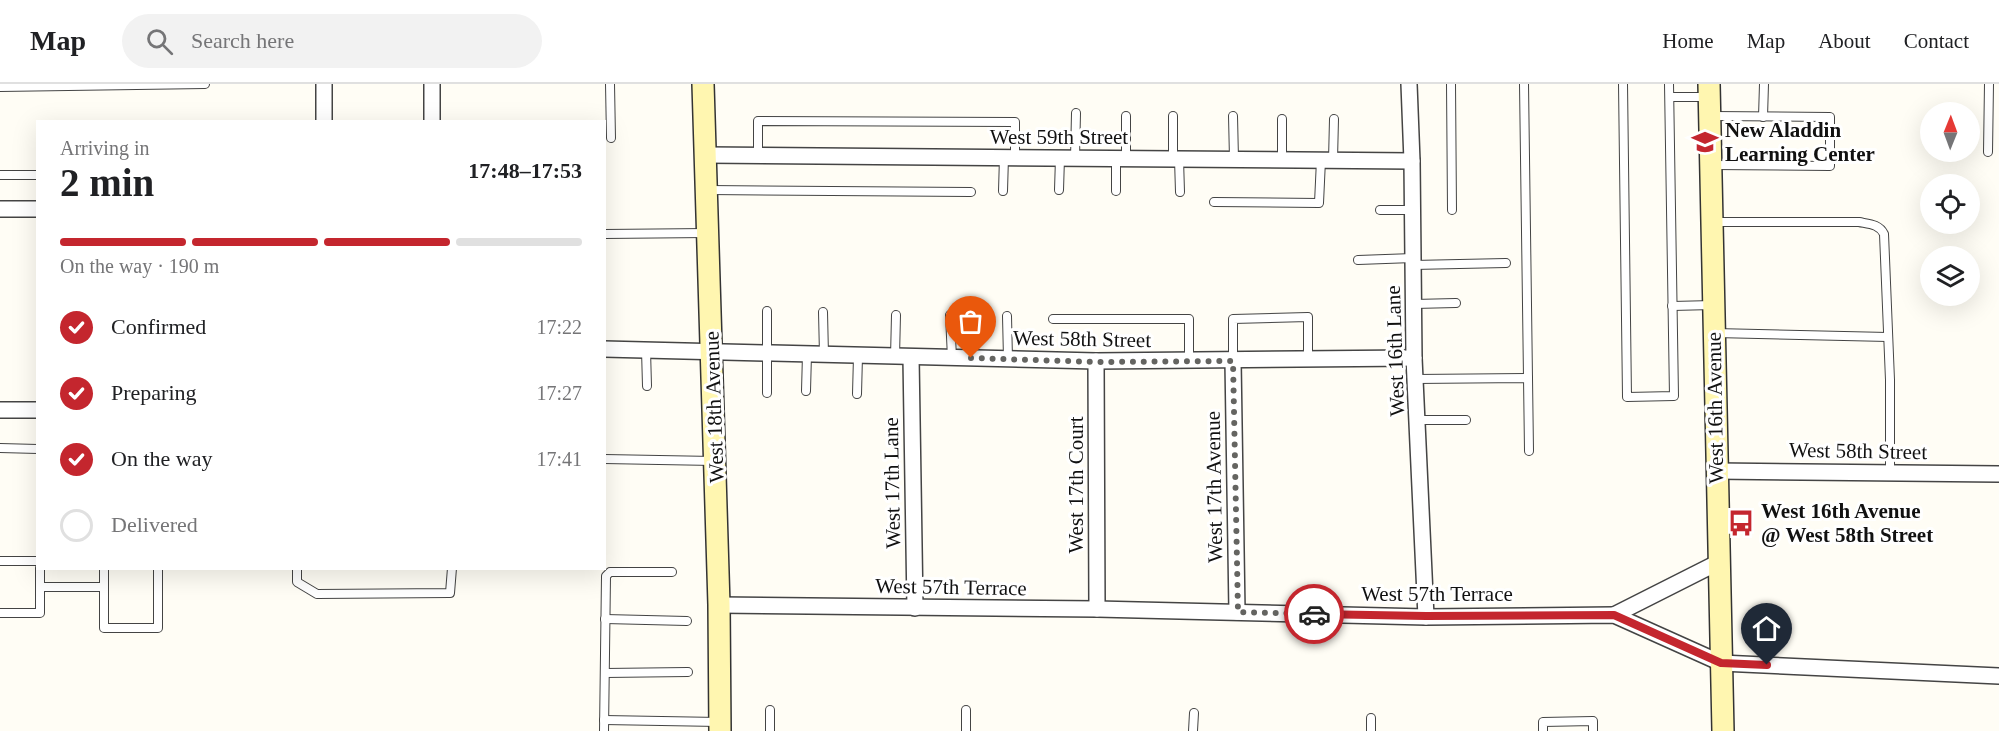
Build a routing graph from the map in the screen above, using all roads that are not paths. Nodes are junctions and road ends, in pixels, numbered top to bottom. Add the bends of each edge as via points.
1 (206, 84) edge
2 (324, 84) edge
3 (432, 84) edge
4 (610, 84) edge
5 (703, 84) edge
6 (1409, 84) edge
7 (1451, 84) edge
8 (1524, 84) edge
9 (1623, 84) edge
10 (1669, 84) edge
11 (1764, 84) edge
12 (1989, 84) edge
13 (0, 87) edge
14 (1670, 98) junction
15 (1710, 99) edge
16 (1076, 113) dead end
17 (1126, 116) dead end
18 (1233, 116) dead end
19 (1173, 117) dead end
20 (1763, 117) junction
21 (1282, 119) dead end
22 (1334, 119) dead end
23 (324, 120) edge
24 (432, 120) edge
25 (611, 138) dead end
26 (1988, 152) dead end
27 (706, 155) junction
28 (758, 155) junction
29 (1009, 157) junction
30 (1068, 158) junction
31 (1121, 158) junction
32 (1176, 159) junction
33 (1234, 159) junction
34 (1282, 159) junction
35 (1327, 160) junction
36 (1412, 160) junction
37 (1711, 165) junction
38 (0, 175) edge
39 (36, 175) edge
40 (707, 190) junction
41 (1003, 190) dead end
42 (1059, 190) dead end
43 (1116, 191) dead end
44 (971, 192) dead end
45 (1180, 192) dead end
46 (1214, 202) dead end
47 (0, 209) edge
48 (36, 209) edge
49 (1380, 210) dead end
50 (1413, 210) junction
51 (1452, 210) dead end
52 (1712, 222) junction
53 (708, 233) junction
54 (606, 234) edge
55 (1358, 260) dead end
56 (1413, 261) junction
57 (1506, 263) dead end
58 (1456, 303) dead end
59 (1414, 304) junction
60 (1713, 305) junction
61 (1672, 306) junction
62 (767, 310) dead end
63 (823, 312) dead end
64 (896, 315) dead end
65 (950, 315) dead end
66 (1006, 316) dead end
67 (1053, 319) dead end
68 (1714, 333) junction
69 (1888, 337) junction
70 (606, 349) edge
71 (646, 350) junction
72 (712, 352) junction
73 (767, 354) junction
74 (807, 354) junction
75 (824, 355) junction
76 (858, 356) junction
77 (895, 357) junction
78 (911, 357) junction
79 (952, 358) junction
80 (1414, 358) junction
81 (1008, 359) junction
82 (1308, 360) junction
83 (1190, 361) junction
84 (1233, 361) junction
85 (1096, 362) junction
86 (1528, 378) junction
87 (1415, 379) junction
88 (647, 386) dead end
89 (806, 391) dead end
90 (766, 393) dead end
91 (857, 394) dead end
92 (0, 410) edge
93 (36, 410) edge
94 (1417, 420) junction
95 (1466, 420) dead end
96 (0, 448) edge
97 (36, 448) edge
98 (1528, 451) dead end
99 (606, 459) edge
100 (715, 461) junction
101 (1716, 471) junction
102 (1890, 472) junction
103 (1999, 474) edge
104 (0, 561) edge
105 (36, 561) edge
106 (1719, 562) junction
107 (40, 570) edge
108 (104, 570) edge
109 (158, 570) edge
110 (297, 570) edge
111 (452, 570) edge
112 (672, 572) dead end
113 (40, 587) junction
114 (104, 587) junction
115 (720, 605) junction
116 (915, 608) junction
117 (1097, 609) junction
118 (1238, 612) junction
119 (0, 613) edge
120 (1614, 615) junction
121 (1426, 616) junction
122 (605, 619) junction
123 (687, 621) dead end
124 (1721, 663) junction
125 (688, 672) dead end
126 (605, 673) junction
127 (1999, 676) edge
128 (770, 710) dead end
129 (966, 710) dead end
130 (1194, 713) dead end
131 (1371, 718) dead end
132 (604, 720) junction
133 (720, 726) edge
134 (604, 731) edge
135 (770, 731) edge
136 (966, 731) edge
137 (1193, 731) edge
138 (1371, 731) edge
139 (1543, 731) edge
140 (1593, 731) edge
141 (1723, 731) edge

1 - 13 lane
2 - 23 street
3 - 24 street
4 - 25 lane
5 - 27 street, West 18th Avenue
6 - 36 street, West 16th Lane
7 - 51 lane
8 - 86 lane
9 - 61 lane via 1628,397 1674,396
10 - 14 lane
11 - 20 lane
12 - 26 lane
14 - 15 lane
14 - 61 lane
15 - 20 lane
15 - 37 street, West 16th Avenue
16 - 30 lane
17 - 31 lane
18 - 33 lane
19 - 32 lane
20 - 37 lane via 1830,117 1830,166
21 - 34 lane
22 - 35 lane
27 - 28 street, West 59th Street
27 - 40 street, West 18th Avenue
28 - 29 street, West 59th Street
28 - 29 lane via 758,121 1015,122
29 - 30 street, West 59th Street
29 - 41 lane
30 - 31 street, West 59th Street
30 - 42 lane
31 - 32 street, West 59th Street
31 - 43 lane
32 - 33 street, West 59th Street
32 - 45 lane
33 - 34 street, West 59th Street
34 - 35 street, West 59th Street
35 - 36 street, West 59th Street
35 - 46 lane via 1319,203
36 - 50 street, West 16th Lane
37 - 52 street, West 16th Avenue
38 - 39 lane
40 - 44 lane
40 - 53 street, West 18th Avenue
47 - 48 street
49 - 50 lane
50 - 56 street, West 16th Lane
52 - 60 street, West 16th Avenue
52 - 69 lane via 1859,222 1879,226 1884,234
53 - 54 lane
53 - 72 street, West 18th Avenue
55 - 56 lane
56 - 57 lane
56 - 59 street, West 16th Lane
58 - 59 lane
59 - 80 street, West 16th Lane
60 - 61 lane
60 - 68 street, West 16th Avenue
62 - 73 lane
63 - 75 lane
64 - 77 lane
65 - 79 lane
66 - 81 lane
67 - 83 lane via 1190,319
68 - 69 lane
68 - 101 street, West 16th Avenue
69 - 102 lane
70 - 71 street, West 58th Street
71 - 72 street, West 58th Street
71 - 88 lane
72 - 73 street, West 58th Street
72 - 100 street, West 18th Avenue
73 - 74 street, West 58th Street
73 - 90 lane
74 - 75 street, West 58th Street
74 - 89 lane
75 - 76 street, West 58th Street
76 - 77 street, West 58th Street
76 - 91 lane
77 - 78 street, West 58th Street
78 - 79 street, West 58th Street
78 - 116 street, West 17th Lane
79 - 81 street, West 58th Street
80 - 82 street, West 58th Street
80 - 87 street, West 16th Lane
81 - 85 street, West 58th Street
82 - 84 street, West 58th Street
82 - 84 lane via 1308,318 1233,319
83 - 84 street, West 58th Street
83 - 85 street, West 58th Street
84 - 118 street, West 17th Avenue
85 - 117 street, West 17th Court
86 - 87 lane
86 - 98 lane
87 - 94 street, West 16th Lane
92 - 93 street
94 - 95 lane
94 - 121 street, West 16th Lane
96 - 97 lane
99 - 100 lane
100 - 115 street, West 18th Avenue
101 - 102 street, West 58th Street
101 - 106 street, West 16th Avenue
102 - 103 street, West 58th Street
104 - 105 lane
106 - 120 street
106 - 124 street, West 16th Avenue
107 - 113 lane
108 - 114 lane
109 - 114 lane via 158,628 104,628
110 - 111 lane via 297,582 317,594 450,593
112 - 122 lane via 610,572 606,576
113 - 114 lane
113 - 119 lane via 40,614
115 - 116 street, West 57th Terrace
115 - 133 street, West 18th Avenue
116 - 117 street, West 57th Terrace
117 - 118 street, West 57th Terrace
118 - 121 street, West 57th Terrace
120 - 121 street, West 57th Terrace
120 - 124 street, West 57th Terrace
122 - 123 lane
122 - 126 lane
124 - 127 street, West 57th Terrace
124 - 141 street, West 16th Avenue
125 - 126 lane
126 - 132 lane
128 - 135 lane
129 - 136 lane
130 - 137 lane
131 - 138 lane
132 - 133 lane
132 - 134 lane
139 - 140 lane via 1543,722 1593,722

